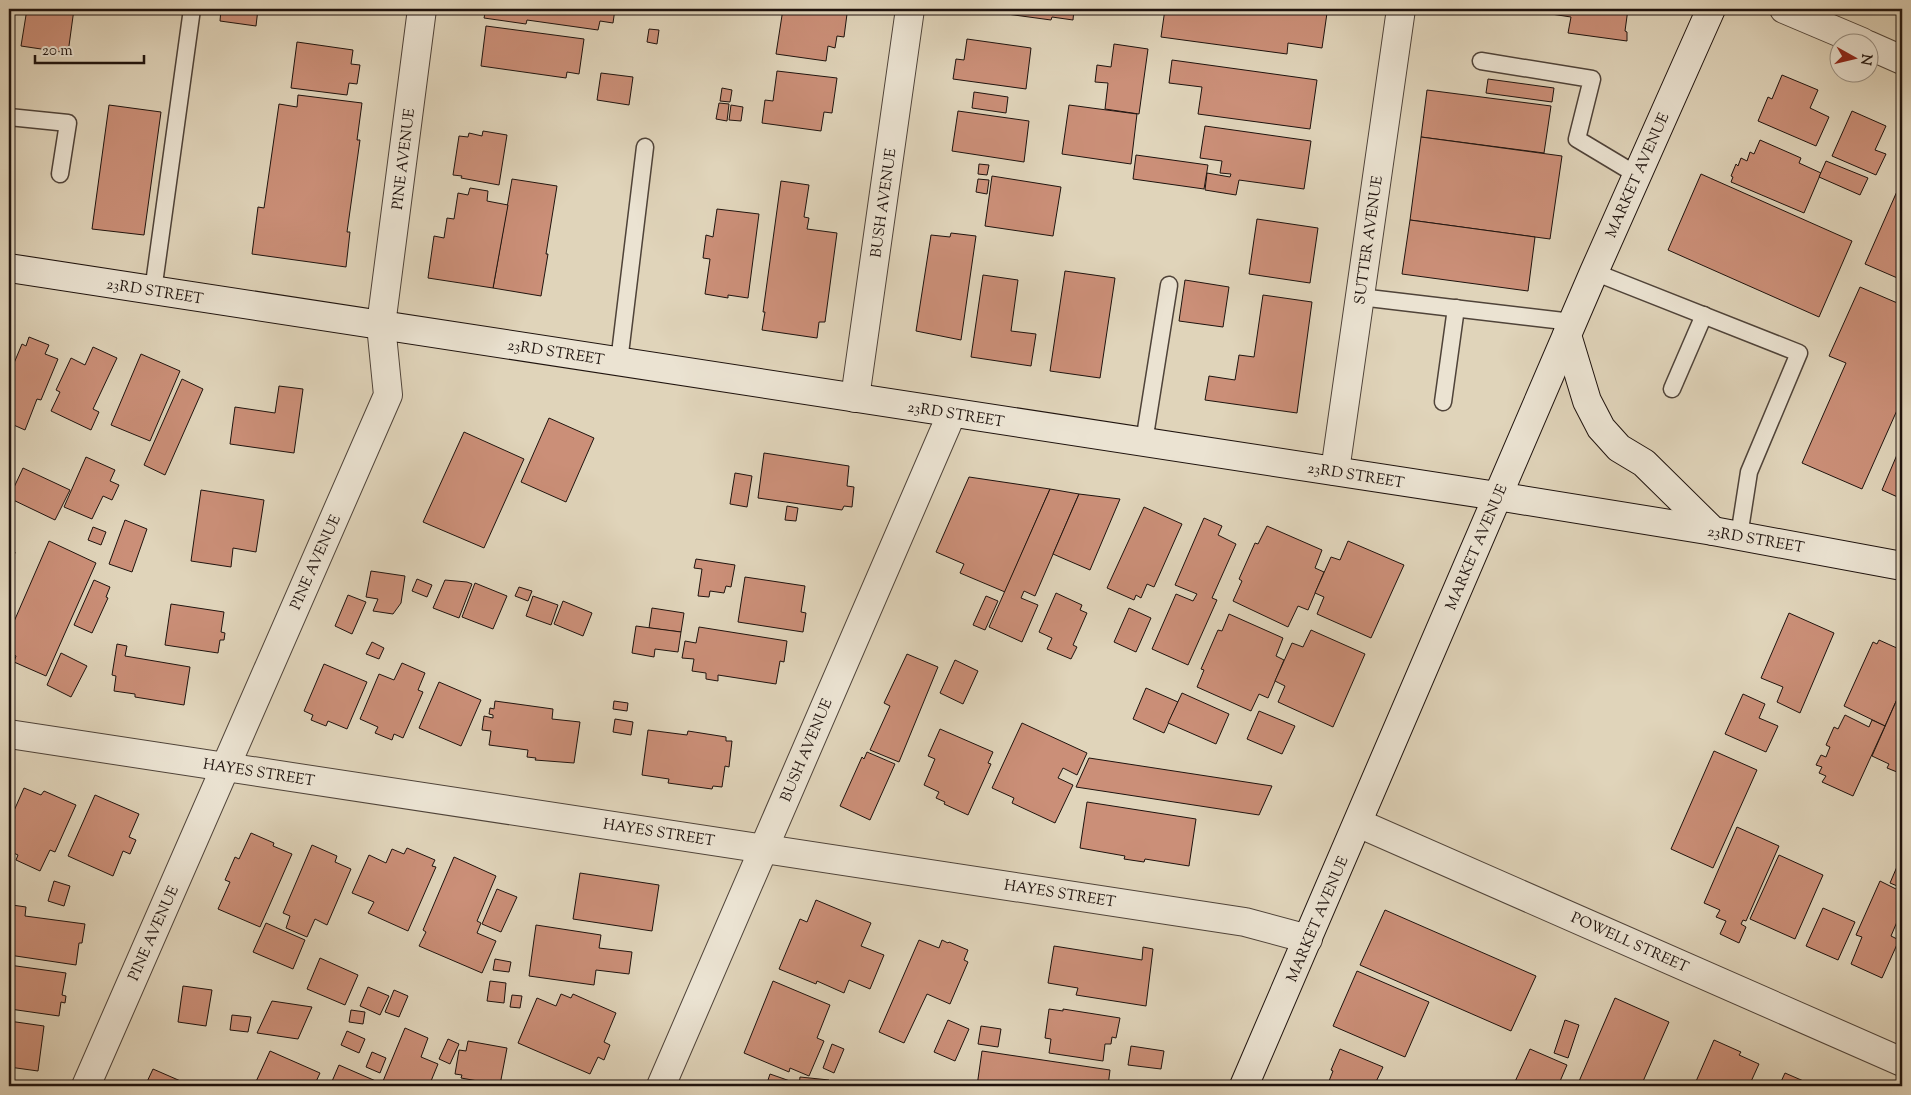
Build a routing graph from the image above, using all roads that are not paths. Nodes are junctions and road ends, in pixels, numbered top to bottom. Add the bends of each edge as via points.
1 (192, 9) edge
2 (422, 9) edge
3 (910, 9) edge
4 (1401, 9) edge
5 (1711, 9) edge
6 (1784, 9) edge
7 (1838, 32) edge
8 (1878, 49) edge
9 (1902, 60) edge
10 (1481, 61) dead end
11 (9, 118) edge
12 (645, 148) dead end
13 (60, 174) dead end
14 (1637, 175) junction
15 (9, 268) edge
16 (1594, 272) junction
17 (1169, 285) dead end
18 (153, 291) junction
19 (1360, 297) junction
20 (1456, 308) junction
21 (1704, 315) junction
22 (381, 325) junction
23 (1570, 329) junction
24 (619, 362) junction
25 (1672, 389) dead end
26 (855, 398) junction
27 (1443, 402) dead end
28 (952, 413) junction
29 (1144, 442) junction
30 (1335, 472) junction
31 (1497, 496) junction
32 (1713, 531) junction
33 (1739, 536) junction
34 (1902, 566) edge
35 (9, 734) edge
36 (226, 767) junction
37 (1358, 823) junction
38 (764, 848) junction
39 (1308, 940) junction
40 (1902, 1062) edge
41 (86, 1086) edge
42 (661, 1086) edge
43 (1244, 1086) edge

1 - 18 lane
2 - 22 street, PINE AVENUE
3 - 26 street, BUSH AVENUE
4 - 19 street, SUTTER AVENUE
5 - 14 street, MARKET AVENUE
6 - 7 street
8 - 9 street
10 - 14 lane via 1592,79 1577,139
11 - 13 lane via 68,123
12 - 24 lane
14 - 16 street, MARKET AVENUE
15 - 18 street, 23RD STREET
16 - 21 lane
16 - 23 street, MARKET AVENUE
17 - 29 lane
18 - 22 street, 23RD STREET
19 - 20 lane
19 - 30 street, SUTTER AVENUE
20 - 23 lane
20 - 27 lane
21 - 25 lane
21 - 33 lane via 1799,353 1749,472
22 - 24 street, 23RD STREET
22 - 36 street, PINE AVENUE via 388,394
23 - 31 street, MARKET AVENUE
23 - 32 street via 1587,401 1601,428 1619,448 1644,463
24 - 26 street, 23RD STREET
26 - 28 street, 23RD STREET
28 - 29 street, 23RD STREET
28 - 38 street, BUSH AVENUE
29 - 30 street, 23RD STREET
30 - 31 street, 23RD STREET
31 - 32 street, 23RD STREET
31 - 37 street, MARKET AVENUE
32 - 33 street, 23RD STREET
33 - 34 street, 23RD STREET
35 - 36 street, HAYES STREET
36 - 38 street, HAYES STREET
36 - 41 street, PINE AVENUE
37 - 39 street, MARKET AVENUE
37 - 40 street, POWELL STREET
38 - 39 street, HAYES STREET via 1246,922
38 - 42 street, BUSH AVENUE
39 - 43 street, MARKET AVENUE

